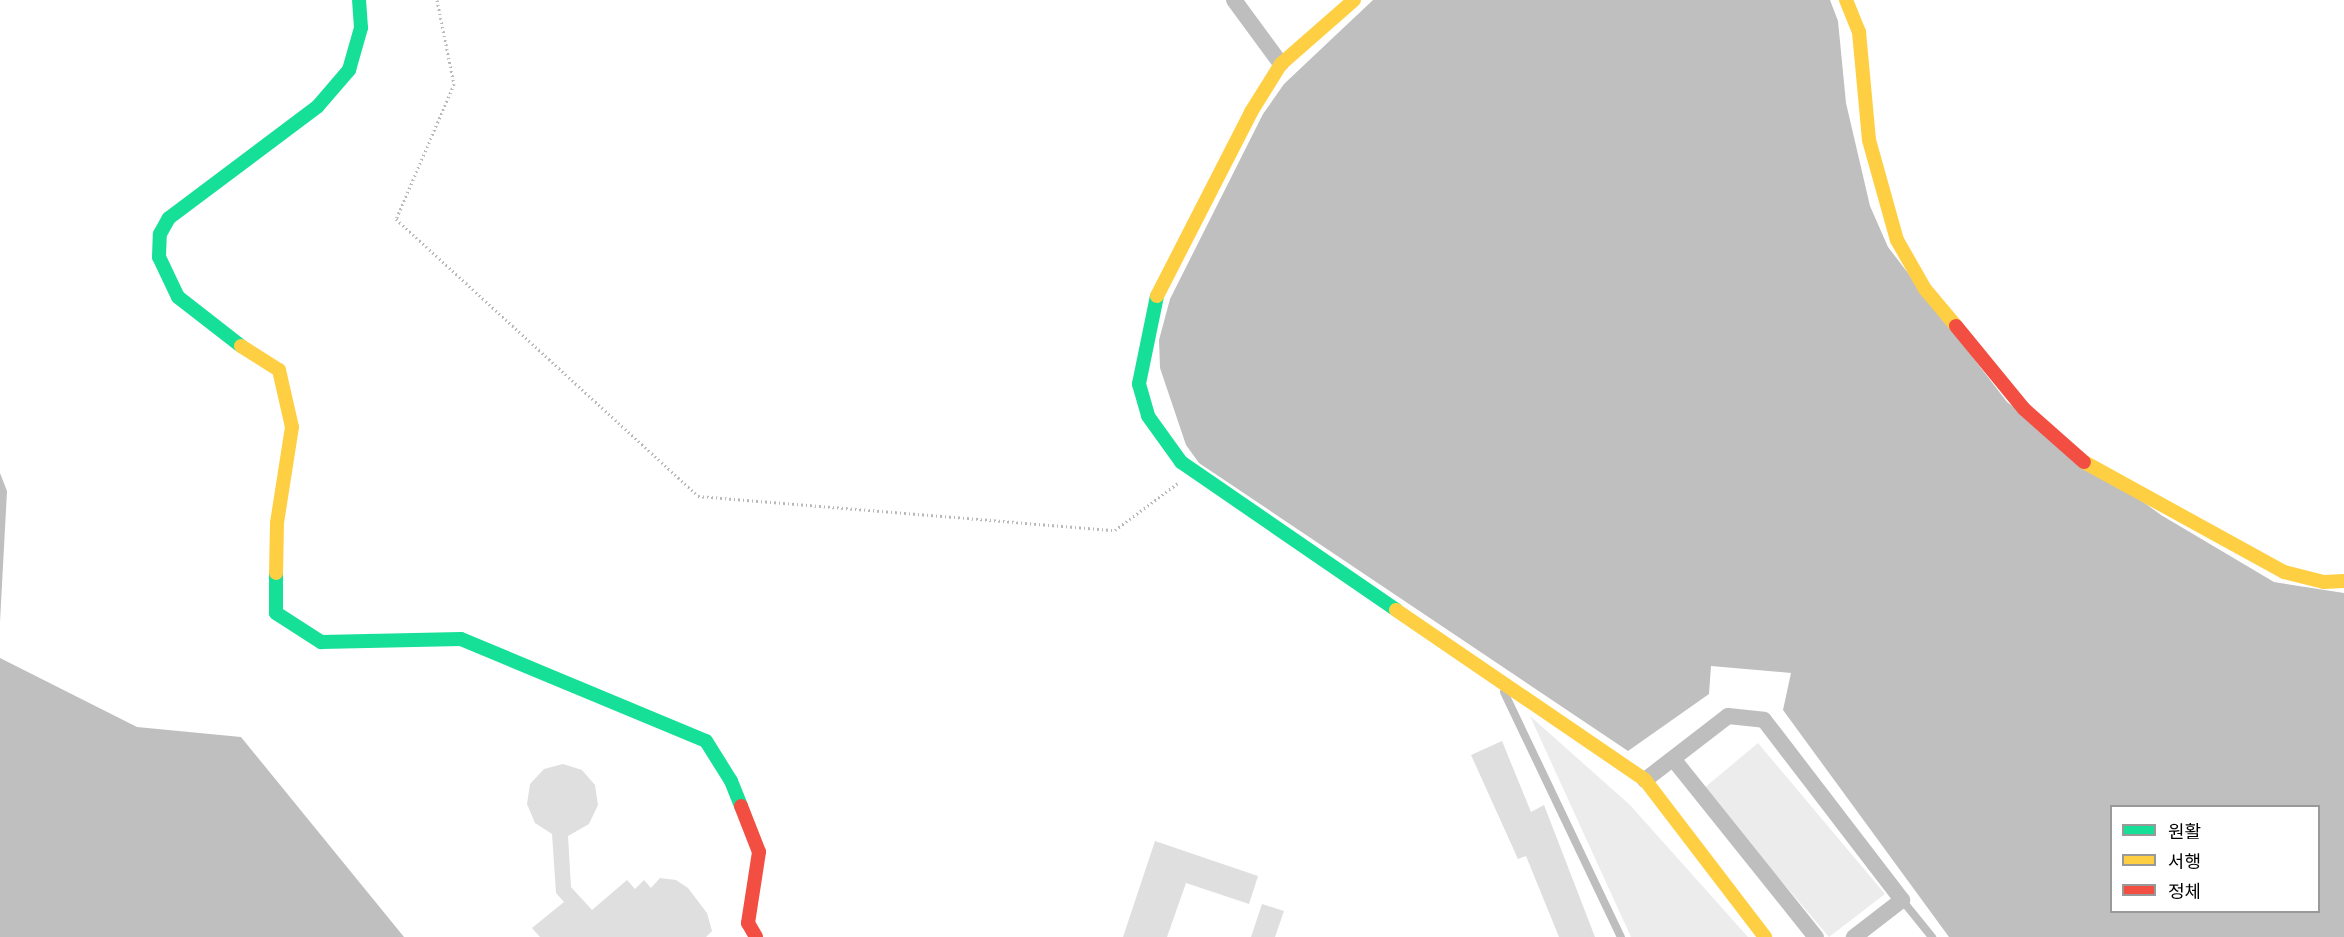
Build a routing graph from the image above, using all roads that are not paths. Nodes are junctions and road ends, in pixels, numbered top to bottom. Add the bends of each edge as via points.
1 (359, 0) edge
2 (1234, 0) edge
3 (1354, 0) edge
4 (1846, 0) edge
5 (1281, 64) junction
6 (2344, 581) edge
7 (1498, 678) junction
8 (1674, 760) junction
9 (1645, 780) junction
10 (1902, 900) junction
11 (756, 937) edge
12 (1621, 937) edge
13 (1765, 937) edge
14 (1816, 937) edge
15 (1854, 937) edge
16 (1932, 937) edge

1 - 11 street via 361,28 350,70 318,106 169,218 160,234 159,257 178,297 218,331 279,370 292,427 278,523 276,613 321,642 461,639 706,741 731,781 759,852 748,923
2 - 5 street
3 - 5 street
4 - 6 street via 1859,32 1872,152 1897,240 1924,289 2024,409 2091,468 2263,562 2324,582
5 - 7 street via 1251,112 1157,296 1139,384 1148,416 1162,439 1191,469
7 - 9 street
7 - 12 lane
8 - 9 street
8 - 10 street via 1728,716 1764,720
8 - 14 street
9 - 13 street
10 - 15 street
10 - 16 lane

